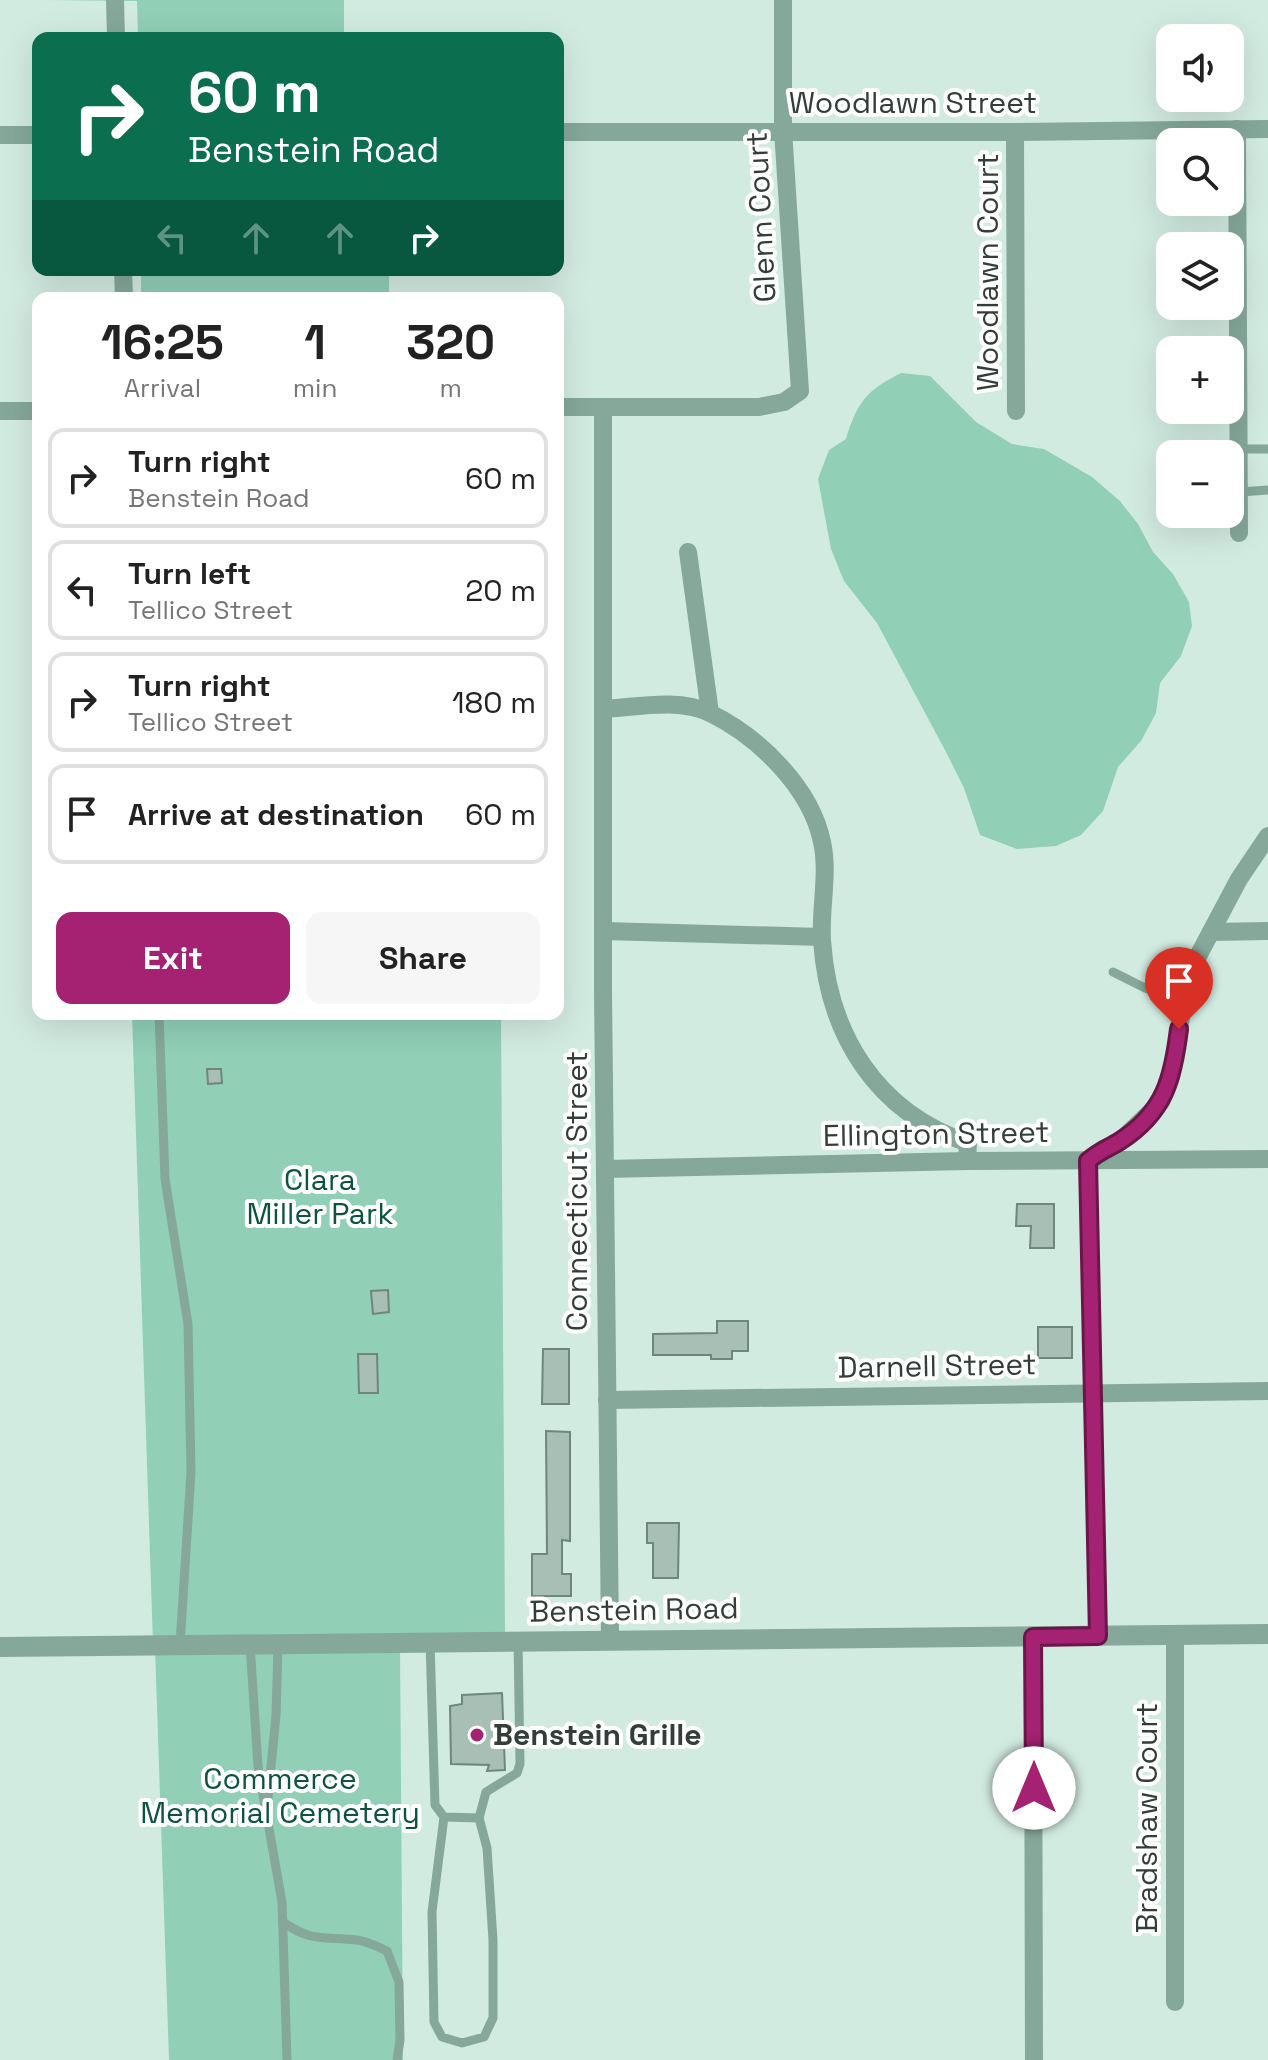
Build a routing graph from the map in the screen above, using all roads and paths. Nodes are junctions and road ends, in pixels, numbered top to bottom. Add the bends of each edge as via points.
1 (115, 0) edge
2 (783, 0) edge
3 (116, 32) edge
4 (1244, 129) edge
5 (1268, 129) edge
6 (783, 130) junction
7 (1156, 130) edge
8 (564, 132) edge
9 (1015, 132) junction
10 (0, 135) edge
11 (32, 135) edge
12 (1238, 216) edge
13 (564, 407) edge
14 (603, 407) junction
15 (0, 411) edge
16 (32, 411) edge
17 (1016, 411) dead end
18 (1240, 440) edge
19 (1244, 449) edge
20 (1268, 449) edge
21 (1268, 490) edge
22 (1244, 492) edge
23 (1239, 528) edge
24 (1239, 533) dead end
25 (688, 552) dead end
26 (604, 709) junction
27 (710, 713) junction
28 (1268, 836) edge
29 (604, 931) junction
30 (1268, 931) edge
31 (1211, 932) junction
32 (821, 937) junction
33 (1113, 972) dead end
34 (1182, 1001) junction
35 (159, 1020) edge
36 (1268, 1159) edge
37 (967, 1161) junction
38 (1088, 1161) junction
39 (605, 1169) junction
40 (1268, 1391) edge
41 (1092, 1393) junction
42 (607, 1400) junction
43 (1268, 1634) edge
44 (1175, 1635) junction
45 (1098, 1636) junction
46 (1033, 1637) junction
47 (610, 1640) junction
48 (518, 1641) junction
49 (430, 1642) junction
50 (250, 1644) junction
51 (278, 1644) junction
52 (180, 1645) junction
53 (0, 1647) edge
54 (266, 1805) junction
55 (444, 1817) junction
56 (479, 1818) junction
57 (283, 1922) junction
58 (1175, 2002) dead end
59 (287, 2060) edge
60 (397, 2060) edge
61 (1034, 2060) edge

1 - 3 street
2 - 6 street, Glenn Court
4 - 5 street, Woodlawn Street
6 - 8 street, Woodlawn Street
6 - 9 street, Woodlawn Street
6 - 14 street, Glenn Court via 800,391 784,402 759,407
7 - 9 street, Woodlawn Street
9 - 17 street, Woodlawn Court
10 - 11 street
12 - 18 street
13 - 14 street
14 - 26 street, Connecticut Street
15 - 16 street
19 - 20 lane
21 - 22 lane
23 - 24 street
25 - 27 street
26 - 27 street via 672,705
26 - 29 street, Connecticut Street
27 - 32 street via 759,745 812,813 823,844
28 - 31 street
29 - 32 street
29 - 39 street, Connecticut Street
30 - 31 street
31 - 34 street via 1188,975
32 - 37 street via 834,1007 865,1070 900,1106 968,1143
33 - 34 lane
34 - 38 street via 1171,1077 1161,1102 1119,1142
35 - 52 lane via 165,1179 188,1324 191,1472
36 - 38 street, Ellington Street
37 - 38 street, Ellington Street
37 - 39 street, Ellington Street
38 - 41 street
39 - 42 street, Connecticut Street
40 - 41 street, Darnell Street
41 - 42 street, Darnell Street
41 - 45 street
42 - 47 street, Connecticut Street
43 - 44 street, Benstein Road
44 - 45 street, Benstein Road
44 - 58 street, Bradshaw Court
45 - 46 street, Benstein Road
46 - 47 street, Benstein Road
46 - 61 street
47 - 48 street, Benstein Road
48 - 49 street, Benstein Road
48 - 56 lane via 520,1764 517,1773 486,1792
49 - 51 street, Benstein Road
49 - 55 lane via 435,1805
50 - 51 street, Benstein Road
50 - 52 street, Benstein Road
50 - 54 lane via 258,1766
51 - 54 lane
52 - 53 street, Benstein Road
54 - 57 lane
55 - 56 lane
55 - 56 lane via 432,1912 434,2022 442,2037 462,2043 484,2037 493,2018 487,1848
57 - 59 lane
57 - 60 lane via 300,1934 361,1940 387,1951 399,1982

